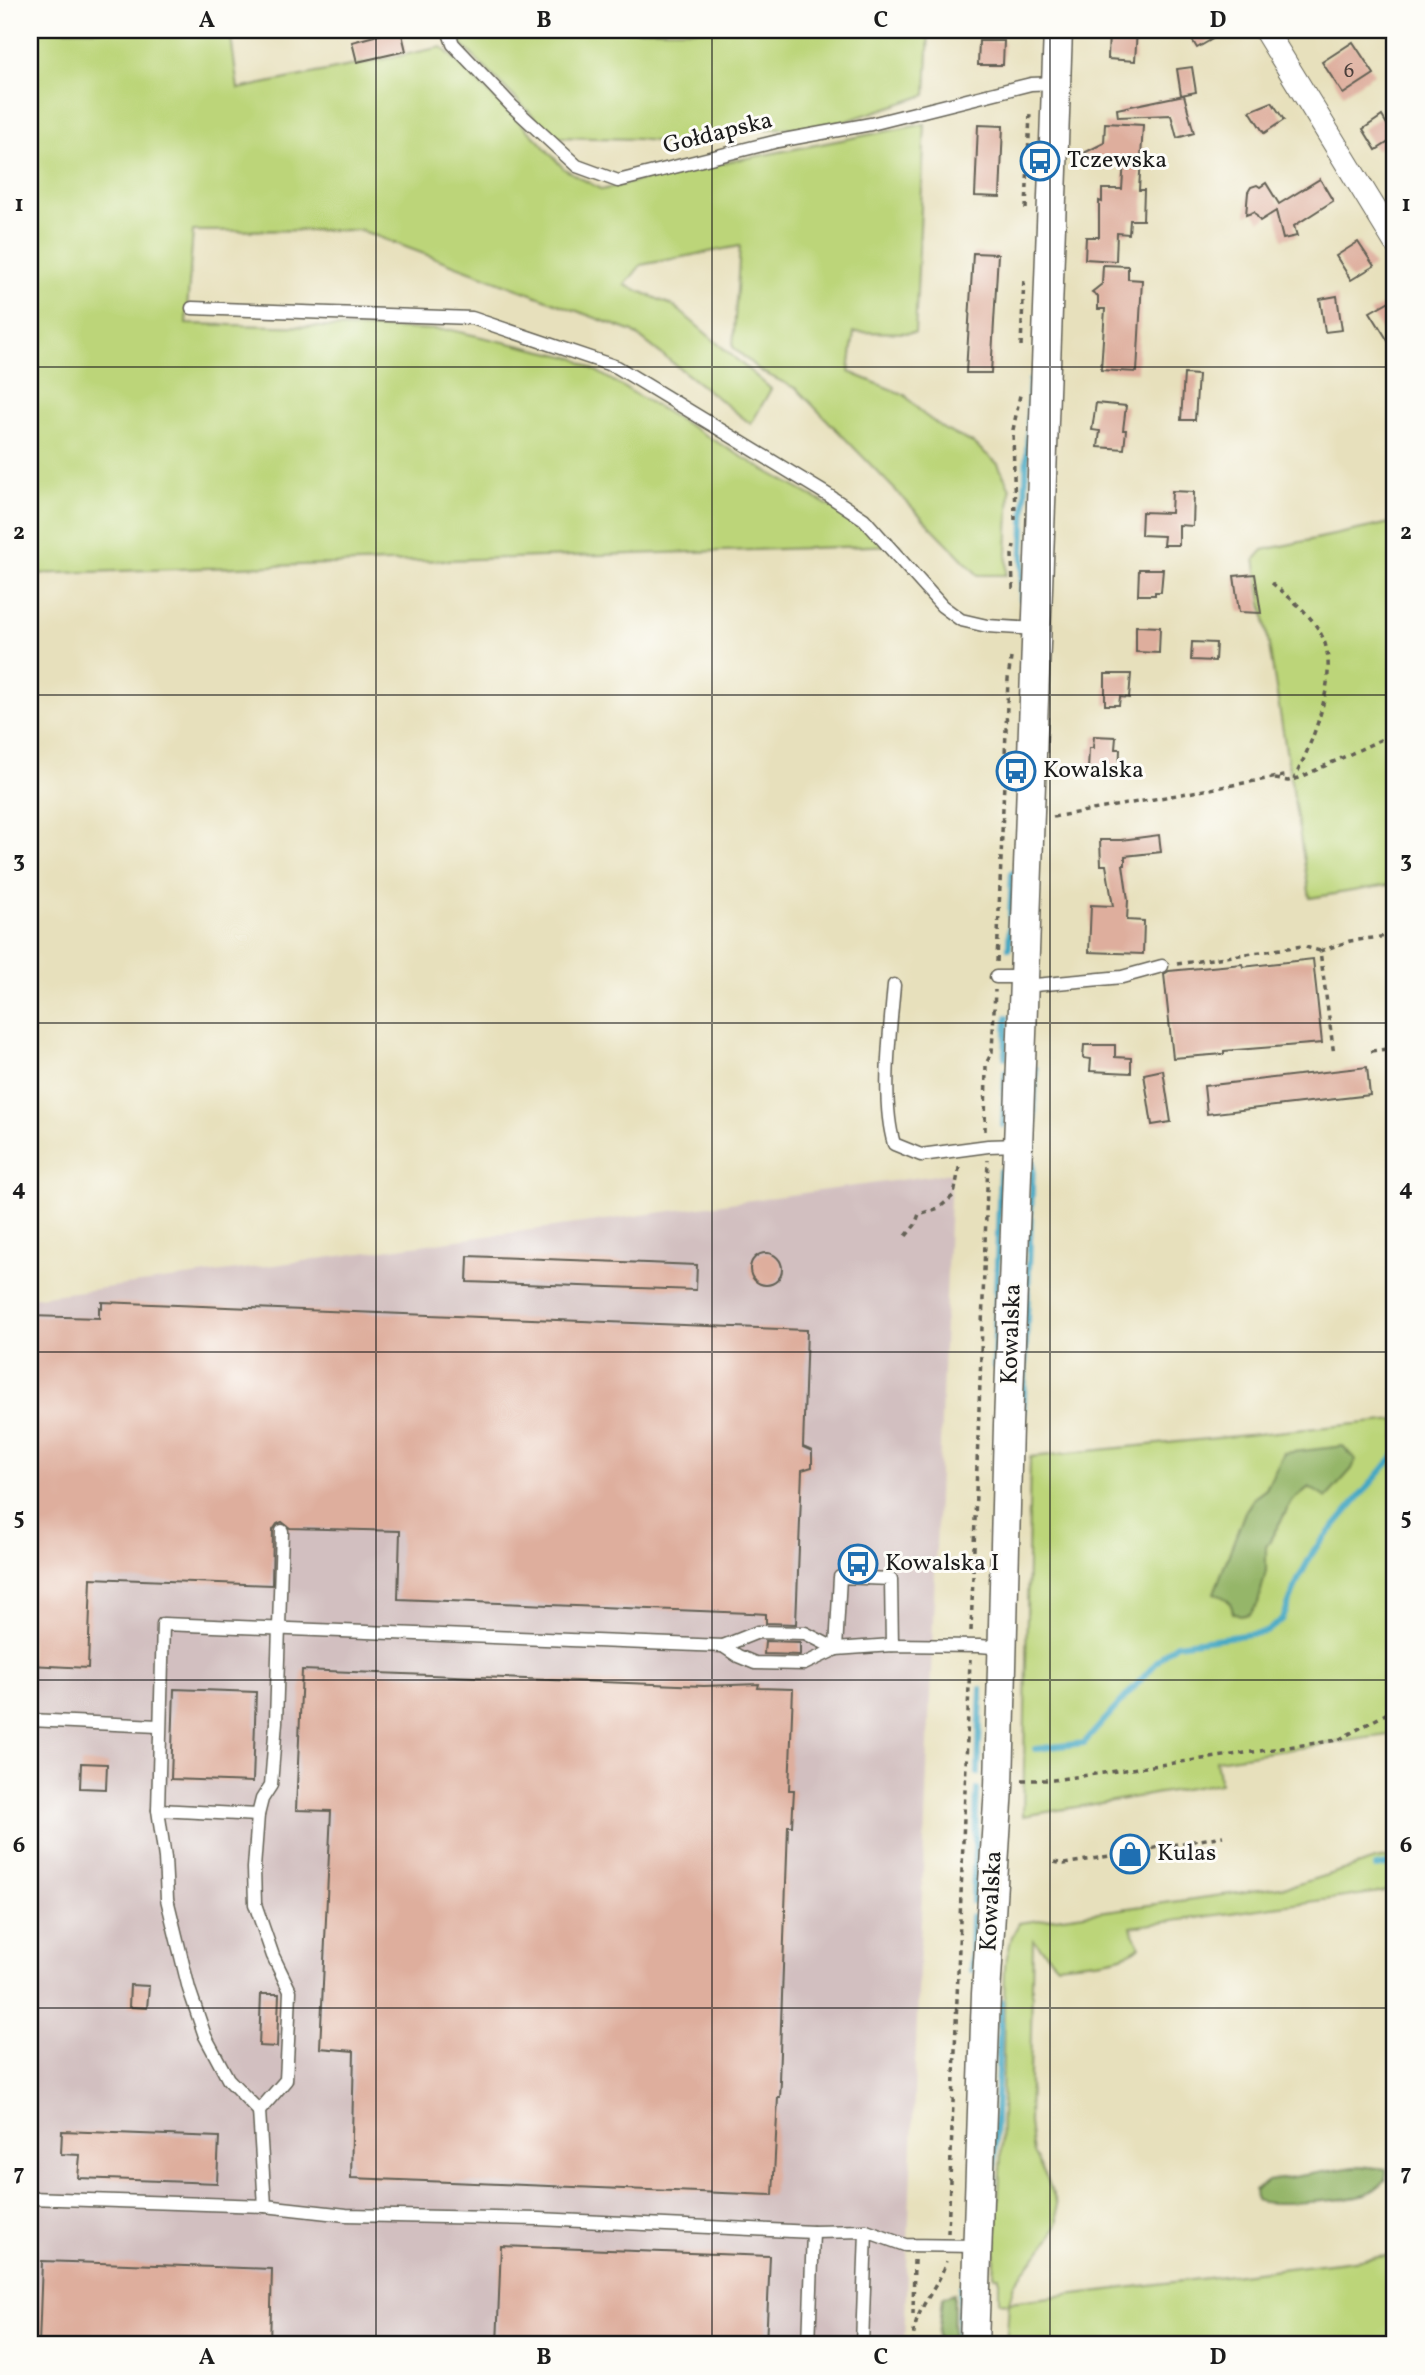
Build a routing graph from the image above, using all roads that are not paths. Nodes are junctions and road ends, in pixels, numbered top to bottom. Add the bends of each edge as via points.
1 (448, 30) edge
2 (1058, 30) edge
3 (1265, 30) edge
4 (1043, 83) junction
5 (1395, 242) edge
6 (192, 308) dead end
7 (1026, 629) junction
8 (1162, 966) road end
9 (996, 977) road end
10 (1024, 981) junction
11 (894, 985) dead end
12 (1019, 1145) junction
13 (282, 1531) dead end
14 (279, 1629) junction
15 (892, 1645) junction
16 (723, 1646) junction
17 (1003, 1648) junction
18 (836, 1649) junction
19 (30, 1720) edge
20 (158, 1726) junction
21 (158, 1810) junction
22 (258, 1815) junction
23 (260, 2111) junction
24 (30, 2198) edge
25 (265, 2206) junction
26 (866, 2231) junction
27 (813, 2232) junction
28 (978, 2246) junction
29 (809, 2345) edge
30 (862, 2345) edge
31 (974, 2345) edge

1 - 4 lane, Gołdapska via 453,44 577,166 618,181
2 - 4 street, Kowalska
3 - 5 street
4 - 7 street, Kowalska
6 - 7 lane via 472,318 617,367 864,519 942,606 961,620
7 - 10 street, Kowalska via 1030,818
8 - 10 lane via 1122,977
9 - 10 lane
10 - 12 street, Kowalska
11 - 12 lane via 888,1049 894,1144 921,1155
12 - 17 street, Kowalska
13 - 14 lane
14 - 16 lane
14 - 20 lane via 163,1624
14 - 22 lane via 271,1785
15 - 17 lane
15 - 18 lane
15 - 18 lane via 891,1579 839,1577
16 - 18 lane via 758,1632 805,1633
16 - 18 lane via 755,1663 804,1664
17 - 28 street, Kowalska
19 - 20 lane
20 - 21 lane
21 - 22 lane
21 - 23 lane via 167,1899 189,1989 205,2036 228,2079
22 - 23 lane via 255,1905 290,1991 286,2080
23 - 25 lane
24 - 25 lane
25 - 27 lane via 346,2215 539,2218
26 - 27 lane
26 - 28 lane via 905,2245
26 - 30 lane
27 - 29 lane
28 - 31 street, Kowalska

